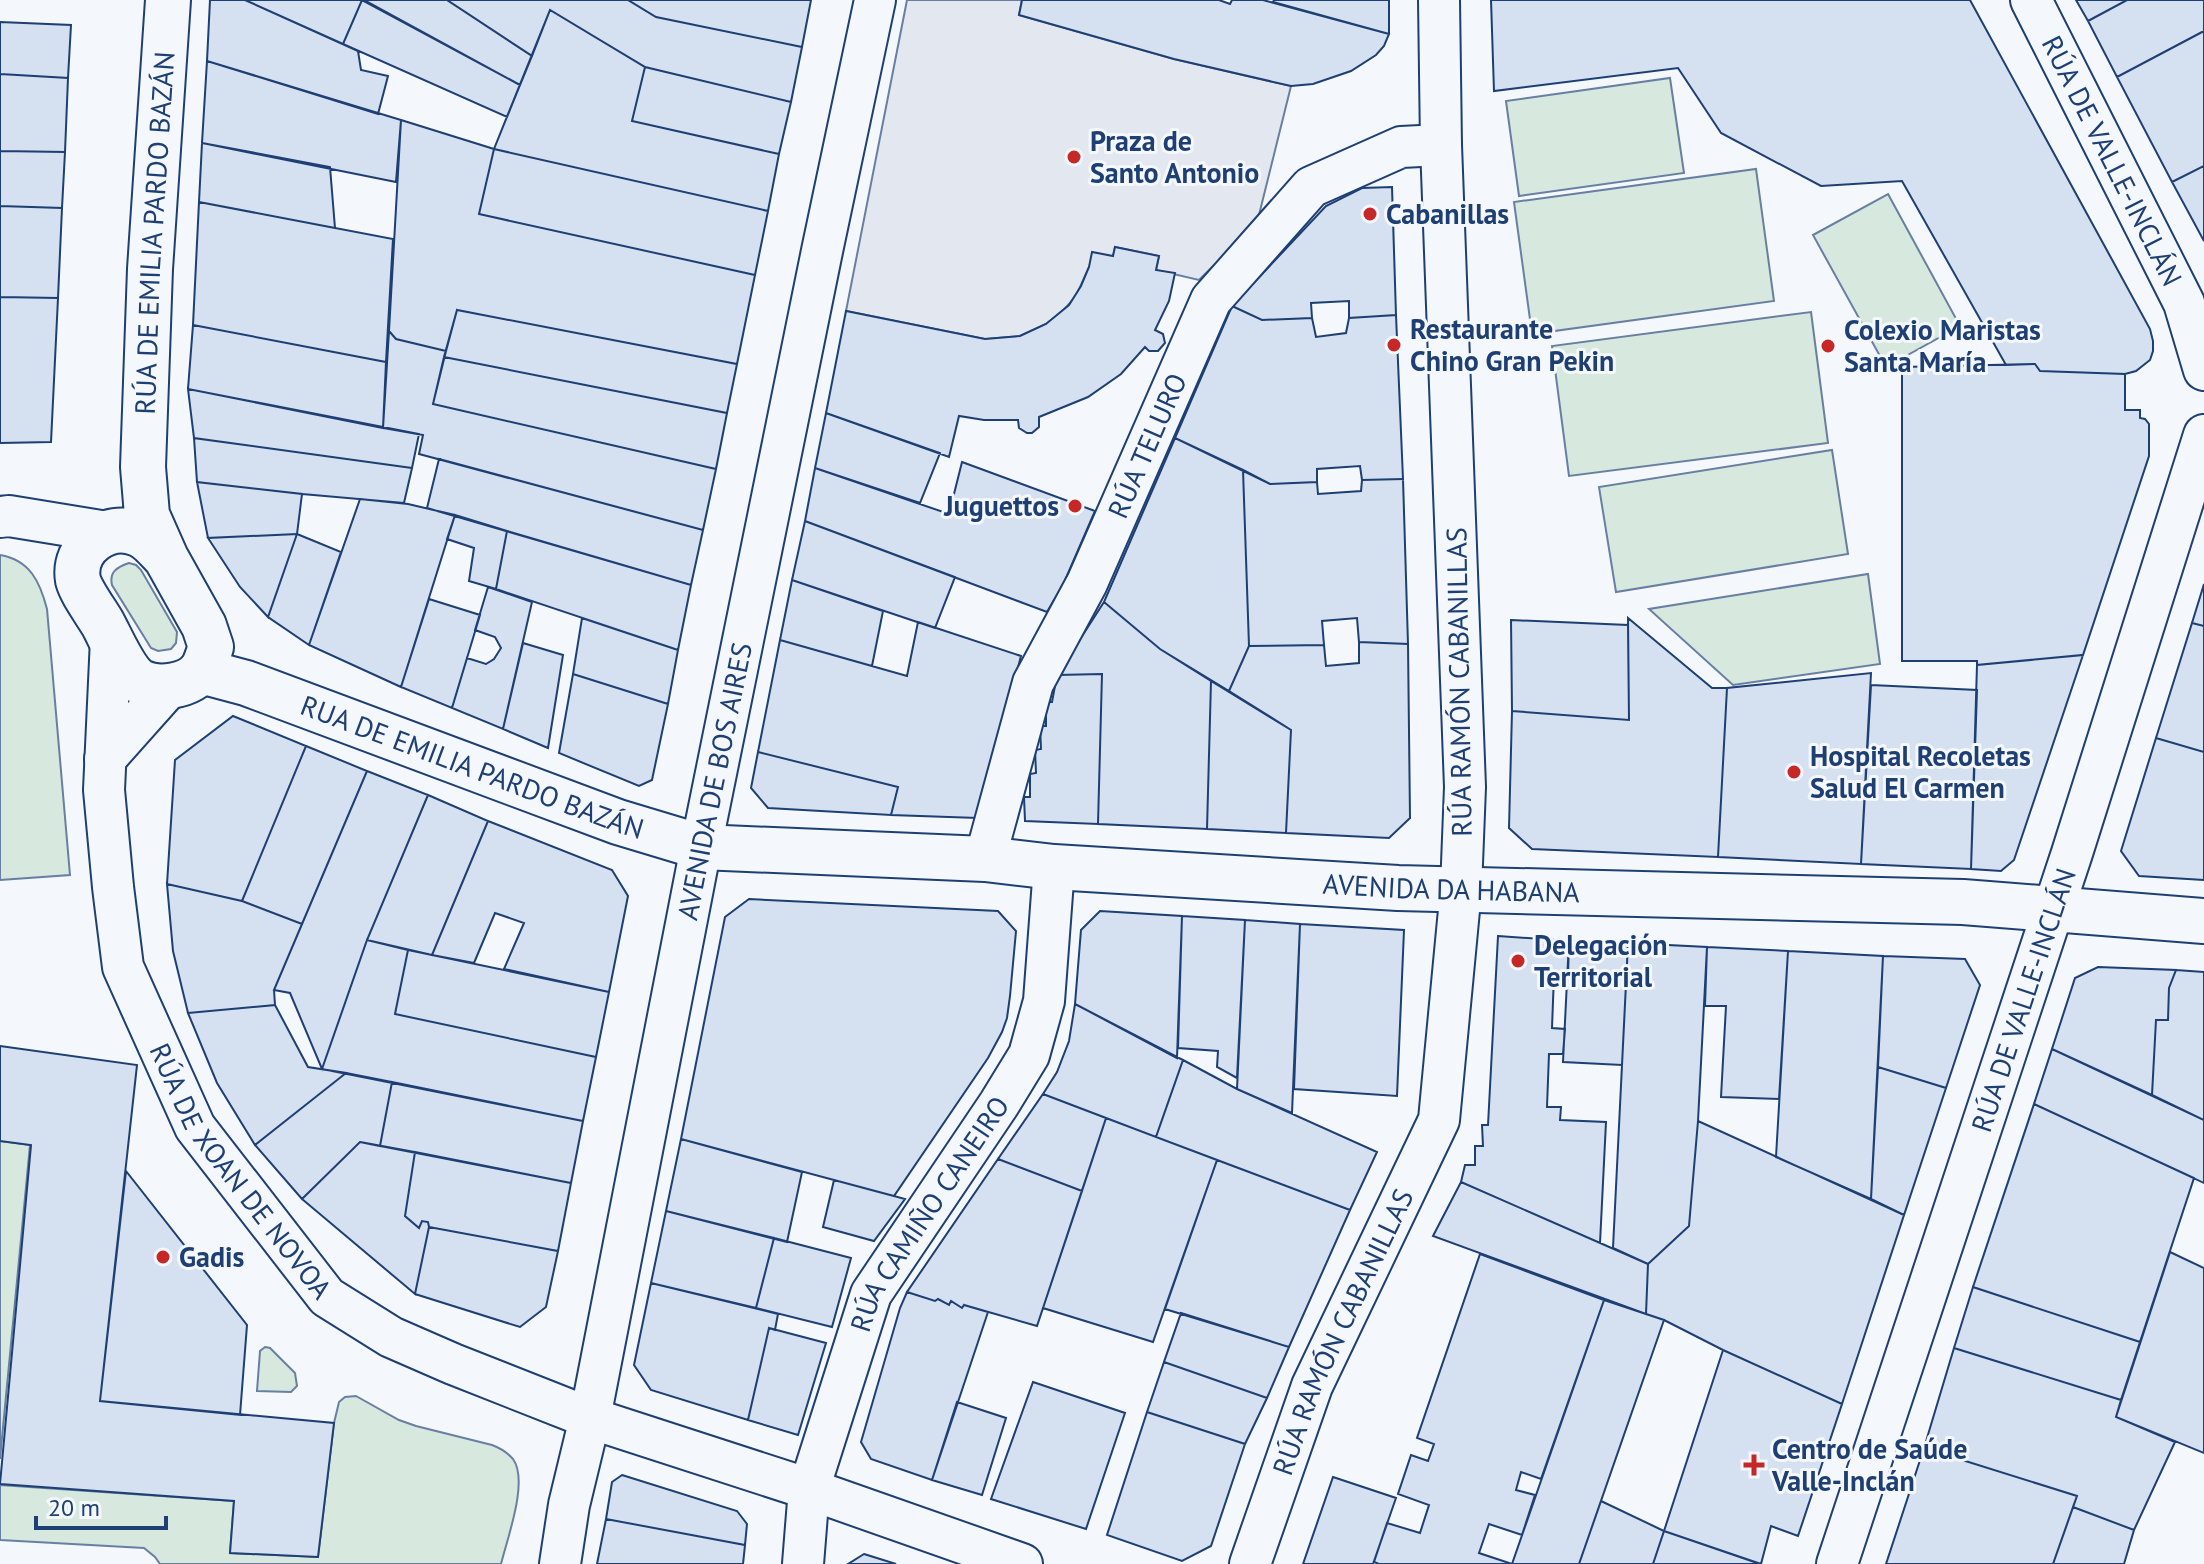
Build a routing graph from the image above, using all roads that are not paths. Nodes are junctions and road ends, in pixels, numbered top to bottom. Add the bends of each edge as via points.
1 (168, 0) edge
2 (875, 0) edge
3 (1439, 0) edge
4 (2031, 0) edge
5 (1441, 145) junction
6 (2204, 370) edge
7 (2204, 435) edge
8 (143, 467) junction
9 (5, 516) edge
10 (114, 530) junction
11 (166, 558) junction
12 (78, 581) junction
13 (111, 639) junction
14 (194, 668) junction
15 (105, 759) junction
16 (701, 847) junction
17 (985, 859) junction
18 (1054, 867) junction
19 (1461, 889) junction
20 (2053, 909) junction
21 (2204, 921) edge
22 (590, 1418) junction
23 (809, 1489) junction
24 (560, 1564) edge
25 (803, 1564) edge
26 (1022, 1564) edge
27 (1250, 1564) edge
28 (1837, 1564) edge

1 - 8 street, RÚA DE EMILIA PARDO BAZÁN
2 - 16 street, AVENIDA DE BOS AIRES
3 - 5 street, RÚA RAMÓN CABANILLAS
4 - 6 street, RÚA DE VALLE-INCLÁN via 2184,303
5 - 17 street, RÚA TELURO via 1401,147 1311,187 1211,300 1087,583 1033,683
5 - 19 street, RÚA RAMÓN CABANILLAS via 1465,787
7 - 20 street, RÚA DE VALLE-INCLÁN
8 - 10 street, RÚA DE EMILIA PARDO BAZÁN
8 - 11 street, RÚA DE EMILIA PARDO BAZÁN via 147,515
9 - 10 street
9 - 12 street via 50,547
10 - 11 street, RÚA DE EMILIA PARDO BAZÁN via 142,535
10 - 12 street, RÚA DE EMILIA PARDO BAZÁN via 86,548
11 - 14 street, RÚA DE EMILIA PARDO BAZÁN via 204,626
12 - 13 street
13 - 14 street via 138,680 155,686
13 - 15 street, RÚA DE XOAN DE NOVOA
14 - 15 street
14 - 16 street, RUA DE EMILIA PARDO BAZÁN via 618,822
15 - 22 street, RÚA DE XOAN DE NOVOA via 123,967 195,1127 327,1297 391,1337
16 - 17 street, AVENIDA DA HABANA
16 - 22 street, AVENIDA DE BOS AIRES
17 - 18 street, AVENIDA DA HABANA
18 - 19 street, AVENIDA DA HABANA
18 - 23 street, RÚA CAMIÑO CANEIRO via 1044,1001 1029,1055 871,1294
19 - 20 street, AVENIDA DA HABANA
19 - 27 street, RÚA RAMÓN CABANILLAS via 1439,1120 1312,1386
20 - 21 street, AVENIDA DA HABANA
20 - 28 street, RÚA DE VALLE-INCLÁN
22 - 23 street, RÚA DE XOAN DE NOVOA
22 - 24 street, AVENIDA DE BOS AIRES
23 - 25 street, RÚA CAMIÑO CANEIRO
23 - 26 street, RÚA DE XOAN DE NOVOA

